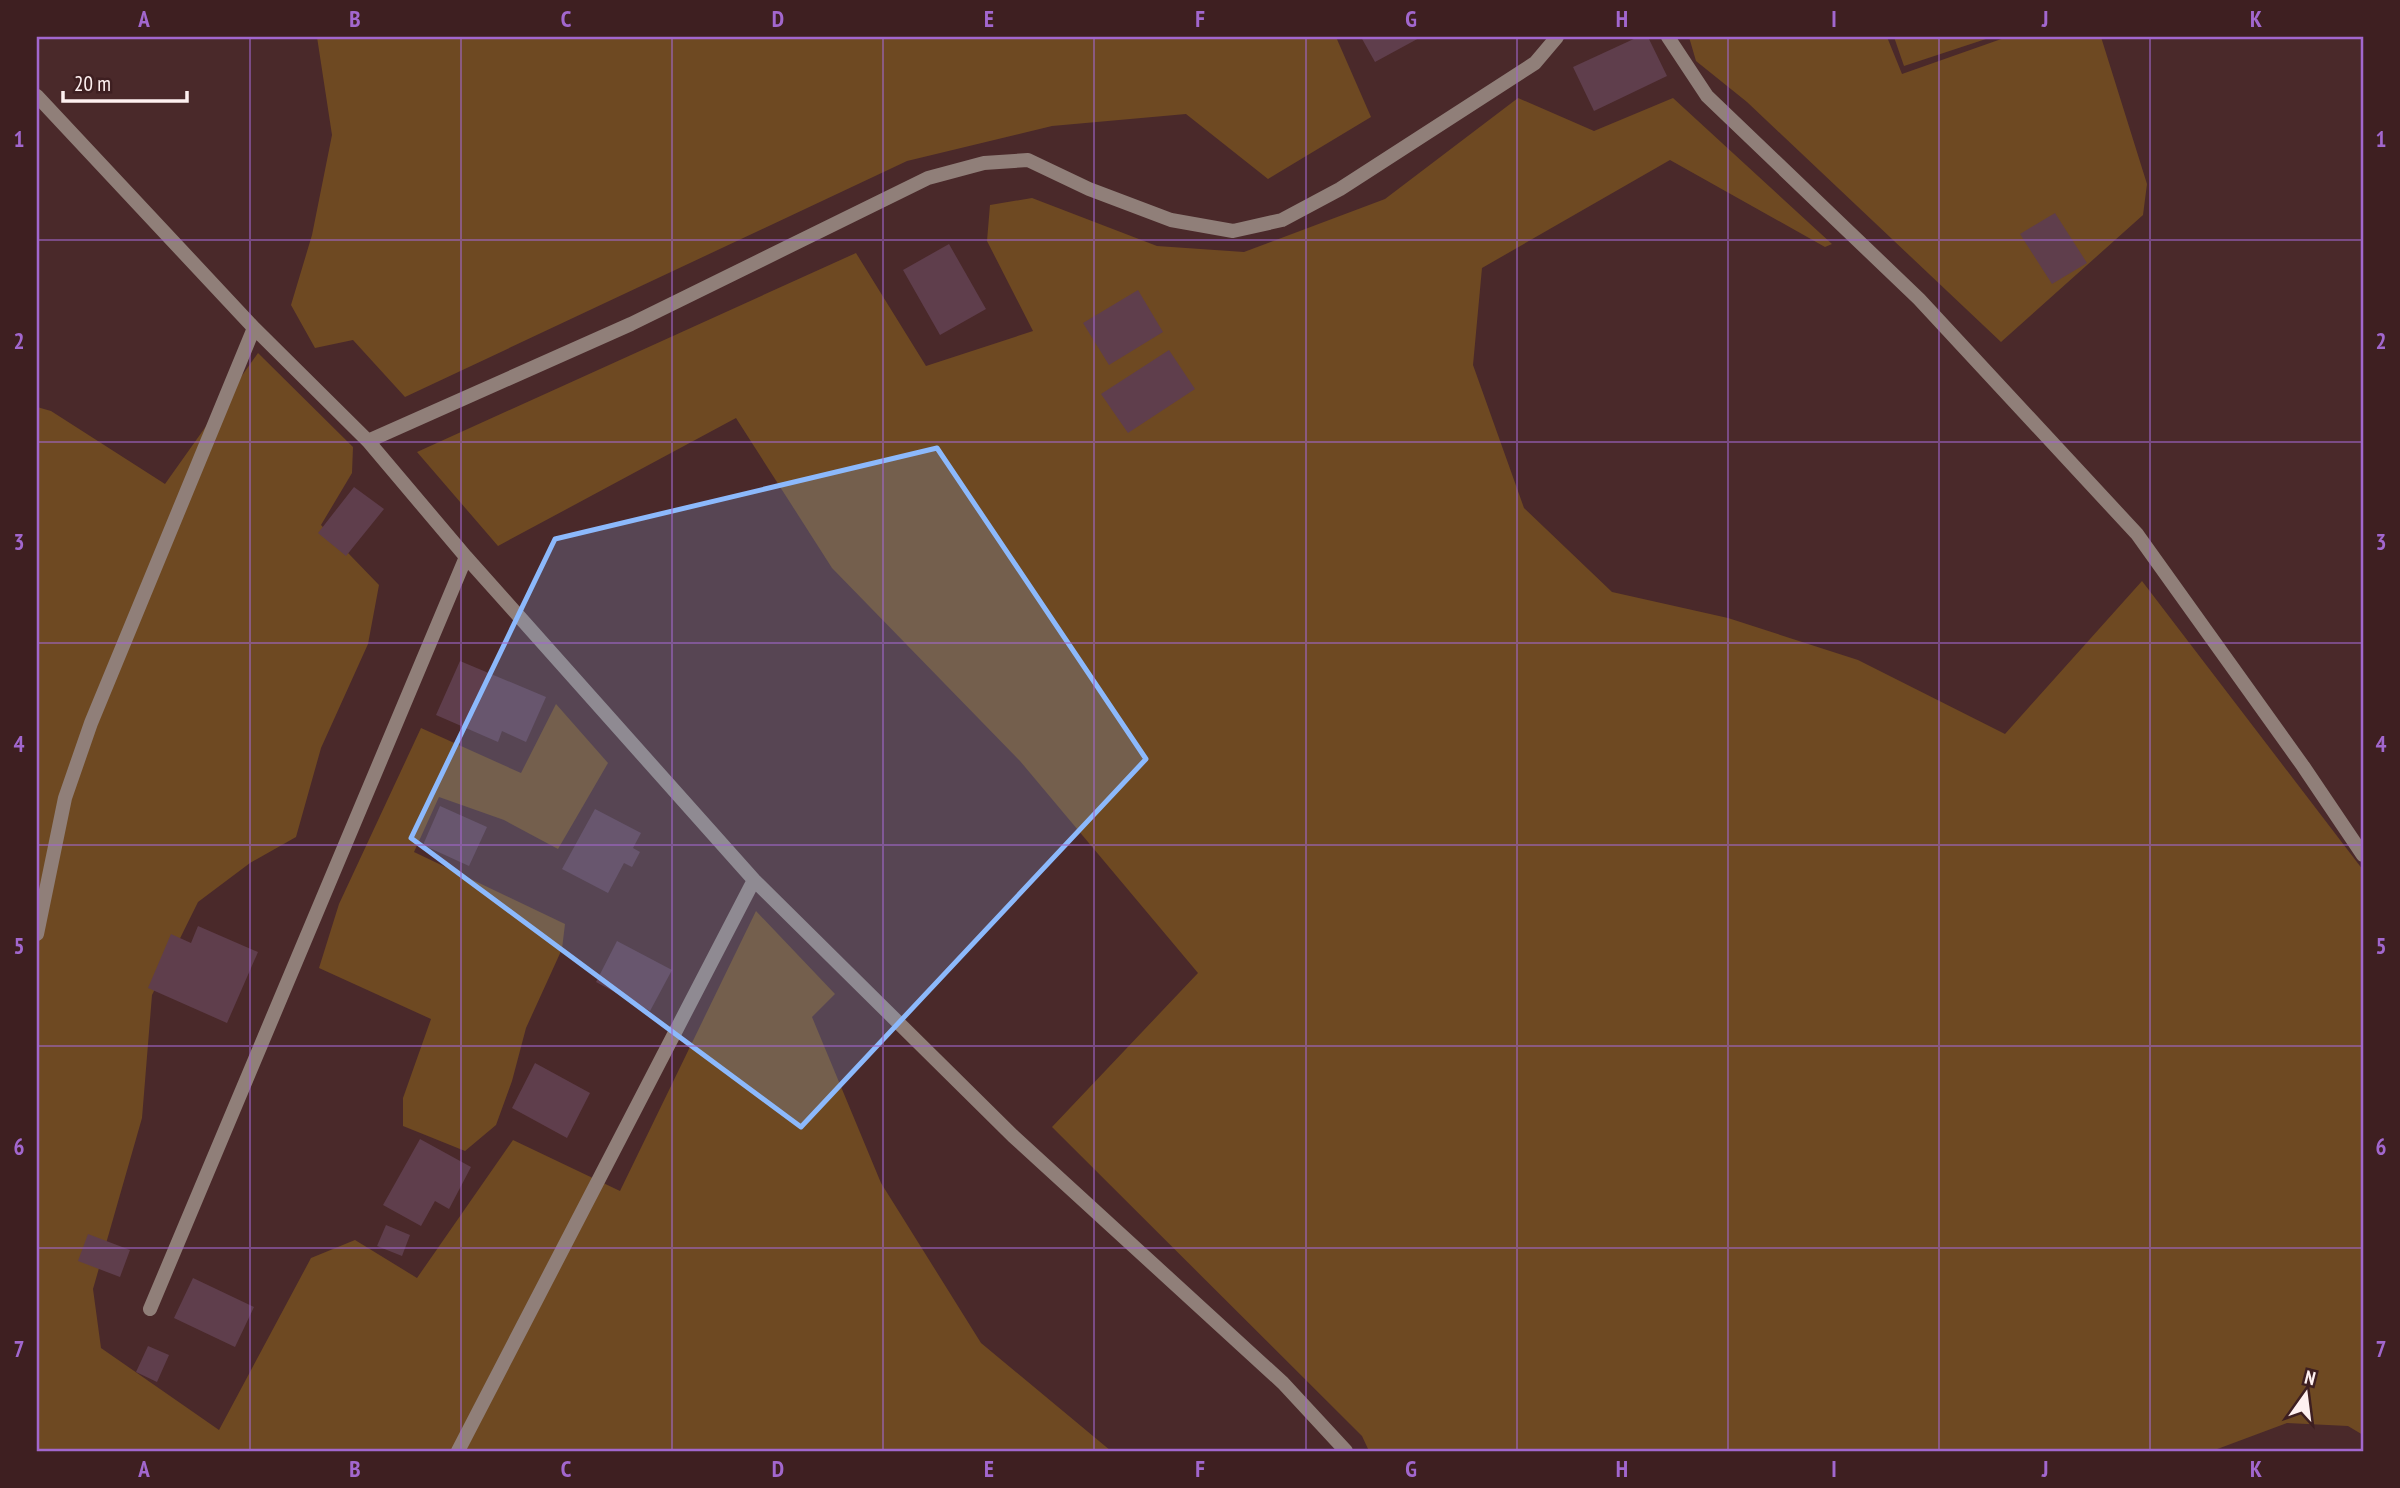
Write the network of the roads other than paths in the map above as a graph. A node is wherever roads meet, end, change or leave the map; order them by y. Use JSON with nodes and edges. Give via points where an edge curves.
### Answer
{"nodes":[{"id":1,"x":1557,"y":37,"type":"edge"},
{"id":2,"x":1668,"y":37,"type":"edge"},
{"id":3,"x":37,"y":96,"type":"edge"},
{"id":4,"x":254,"y":328,"type":"junction"},
{"id":5,"x":368,"y":441,"type":"junction"},
{"id":6,"x":466,"y":557,"type":"junction"},
{"id":7,"x":2363,"y":855,"type":"edge"},
{"id":8,"x":754,"y":880,"type":"junction"},
{"id":9,"x":37,"y":934,"type":"edge"},
{"id":10,"x":150,"y":1309,"type":"dead end"},
{"id":11,"x":458,"y":1451,"type":"edge"},
{"id":12,"x":1346,"y":1451,"type":"edge"}],
"edges":[{"from":1,"to":5,"type":"street","via":[[1535,63],[1340,189],[1282,220],[1233,231],[1171,220],[1028,160],[984,163],[928,178],[631,324]]},
{"from":2,"to":7,"type":"street","via":[[1707,96],[1919,299],[2137,534]]},
{"from":3,"to":4,"type":"street"},
{"from":4,"to":5,"type":"street"},
{"from":4,"to":9,"type":"street","via":[[91,723],[65,798]]},
{"from":5,"to":6,"type":"street"},
{"from":6,"to":8,"type":"street"},
{"from":6,"to":10,"type":"street"},
{"from":8,"to":11,"type":"street"},
{"from":8,"to":12,"type":"street","via":[[1013,1136],[1283,1383]]}]}
